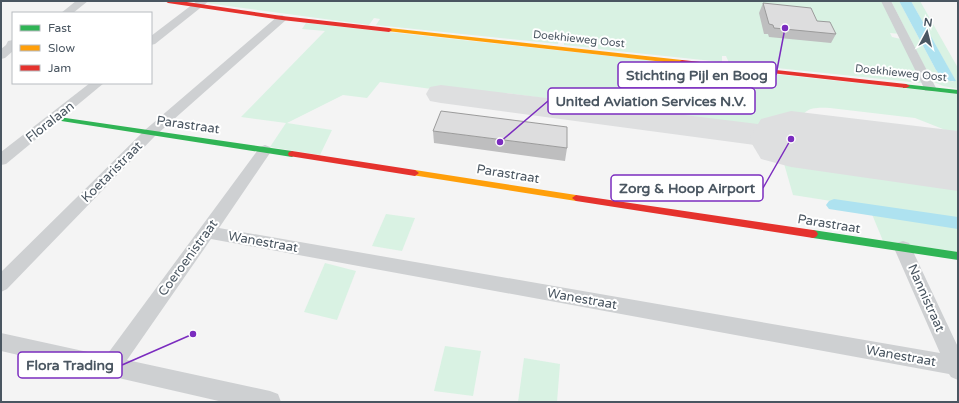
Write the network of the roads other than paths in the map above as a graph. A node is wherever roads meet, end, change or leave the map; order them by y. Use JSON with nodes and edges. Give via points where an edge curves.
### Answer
{"nodes":[{"id":1,"x":83,"y":1,"type":"edge"},
{"id":2,"x":168,"y":1,"type":"edge"},
{"id":3,"x":886,"y":1,"type":"edge"},
{"id":4,"x":201,"y":3,"type":"edge"},
{"id":5,"x":67,"y":12,"type":"edge"},
{"id":6,"x":282,"y":18,"type":"junction"},
{"id":7,"x":152,"y":41,"type":"edge"},
{"id":8,"x":9,"y":42,"type":"edge"},
{"id":9,"x":1,"y":55,"type":"edge"},
{"id":10,"x":97,"y":84,"type":"edge"},
{"id":11,"x":930,"y":88,"type":"junction"},
{"id":12,"x":958,"y":92,"type":"edge"},
{"id":13,"x":55,"y":118,"type":"junction"},
{"id":14,"x":150,"y":133,"type":"junction"},
{"id":15,"x":265,"y":150,"type":"junction"},
{"id":16,"x":1,"y":160,"type":"edge"},
{"id":17,"x":206,"y":232,"type":"junction"},
{"id":18,"x":903,"y":248,"type":"junction"},
{"id":19,"x":958,"y":256,"type":"edge"},
{"id":20,"x":1,"y":284,"type":"edge"},
{"id":21,"x":1,"y":342,"type":"edge"},
{"id":22,"x":110,"y":367,"type":"junction"},
{"id":23,"x":957,"y":367,"type":"edge"},
{"id":24,"x":270,"y":402,"type":"edge"}],
"edges":[{"from":1,"to":5,"type":"street"},
{"from":2,"to":4,"type":"street","name":"Doekhieweg Oost"},
{"from":3,"to":11,"type":"street"},
{"from":4,"to":6,"type":"street","name":"Doekhieweg Oost"},
{"from":4,"to":7,"type":"street"},
{"from":6,"to":11,"type":"street","name":"Doekhieweg Oost"},
{"from":6,"to":14,"type":"street","name":"Koetaristraat"},
{"from":8,"to":9,"type":"street","via":[[8,50]]},
{"from":10,"to":13,"type":"street","name":"Floralaan"},
{"from":11,"to":12,"type":"street","name":"Doekhieweg Oost"},
{"from":13,"to":14,"type":"street","name":"Parastraat"},
{"from":13,"to":16,"type":"street","name":"Floralaan"},
{"from":14,"to":15,"type":"street","name":"Parastraat"},
{"from":14,"to":20,"type":"street","name":"Koetaristraat"},
{"from":15,"to":17,"type":"street","name":"Coeroenistraat"},
{"from":15,"to":18,"type":"street","name":"Parastraat"},
{"from":17,"to":22,"type":"street","name":"Coeroenistraat"},
{"from":17,"to":23,"type":"street","name":"Wanestraat"},
{"from":18,"to":19,"type":"street","name":"Parastraat"},
{"from":18,"to":23,"type":"street","name":"Nannistraat"},
{"from":21,"to":22,"type":"street"},
{"from":22,"to":24,"type":"street"}]}
